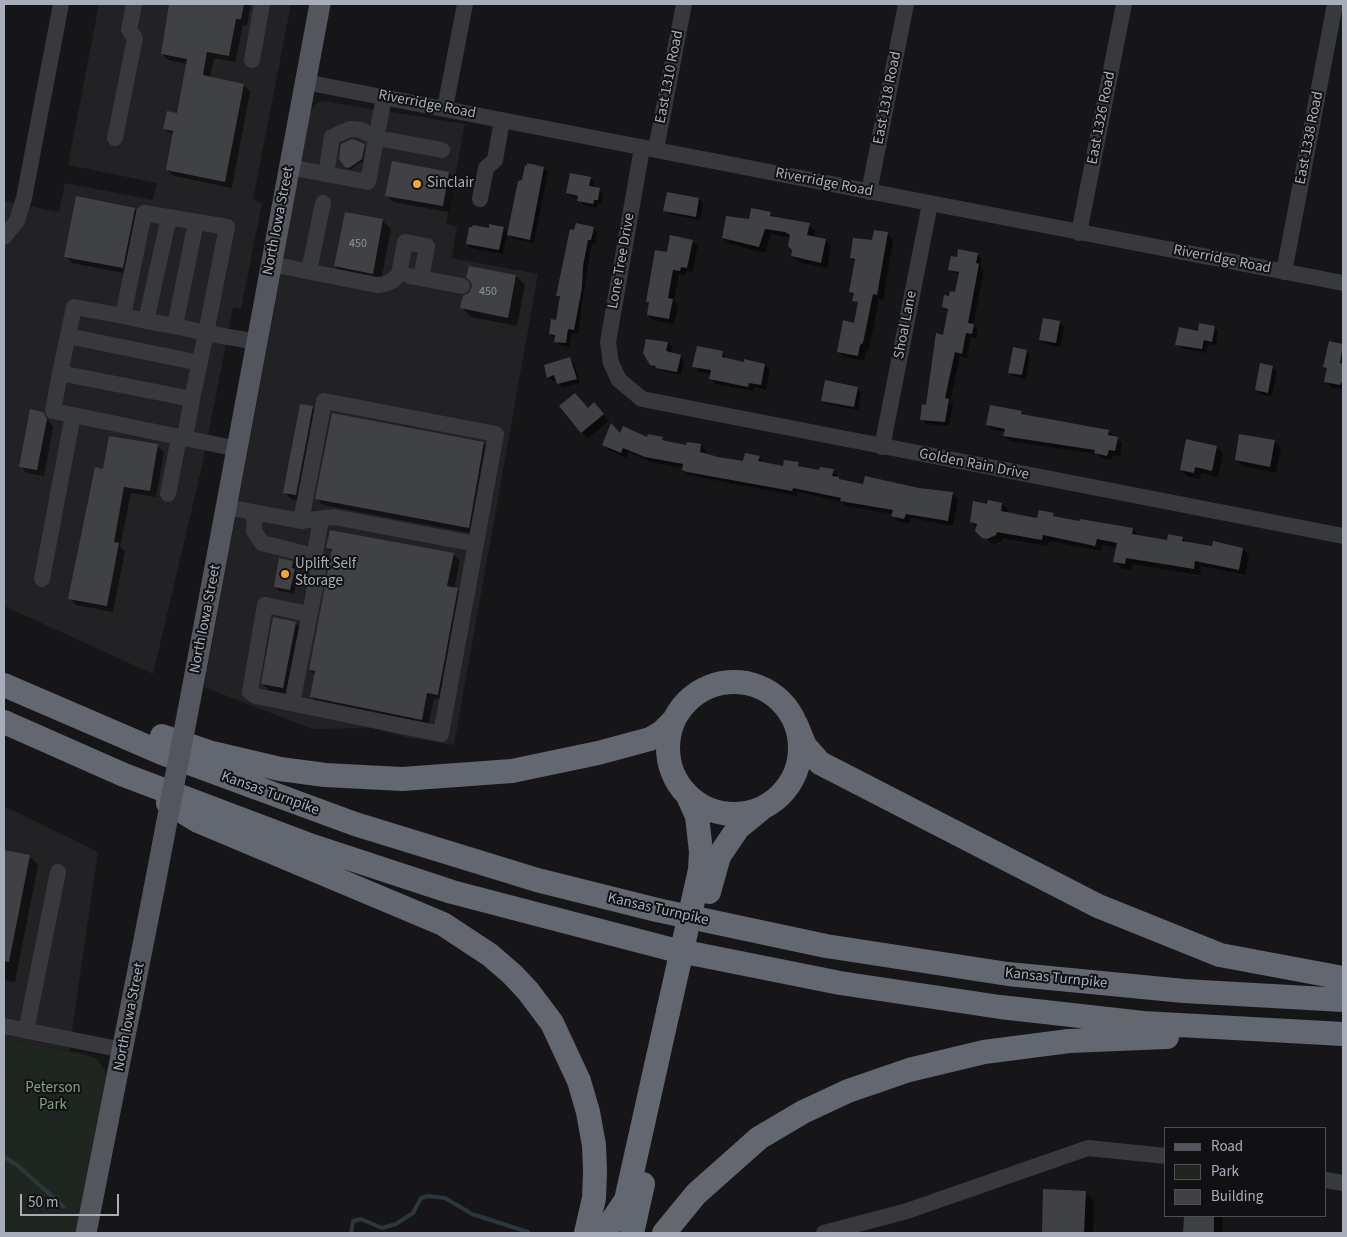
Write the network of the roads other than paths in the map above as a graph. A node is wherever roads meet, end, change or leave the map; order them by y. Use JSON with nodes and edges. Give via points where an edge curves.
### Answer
{"nodes":[{"id":1,"x":61,"y":4,"type":"edge"},
{"id":2,"x":134,"y":4,"type":"edge"},
{"id":3,"x":262,"y":4,"type":"edge"},
{"id":4,"x":320,"y":4,"type":"edge"},
{"id":5,"x":465,"y":4,"type":"edge"},
{"id":6,"x":684,"y":4,"type":"edge"},
{"id":7,"x":906,"y":4,"type":"edge"},
{"id":8,"x":1124,"y":4,"type":"edge"},
{"id":9,"x":1335,"y":4,"type":"edge"},
{"id":10,"x":252,"y":60,"type":"dead end"},
{"id":11,"x":305,"y":82,"type":"junction"},
{"id":12,"x":384,"y":97,"type":"junction"},
{"id":13,"x":445,"y":108,"type":"junction"},
{"id":14,"x":502,"y":120,"type":"junction"},
{"id":15,"x":115,"y":138,"type":"dead end"},
{"id":16,"x":376,"y":138,"type":"junction"},
{"id":17,"x":649,"y":148,"type":"junction"},
{"id":18,"x":442,"y":150,"type":"dead end"},
{"id":19,"x":289,"y":167,"type":"junction"},
{"id":20,"x":326,"y":174,"type":"junction"},
{"id":21,"x":869,"y":192,"type":"junction"},
{"id":22,"x":480,"y":199,"type":"dead end"},
{"id":23,"x":323,"y":203,"type":"dead end"},
{"id":24,"x":930,"y":204,"type":"junction"},
{"id":25,"x":169,"y":217,"type":"junction"},
{"id":26,"x":196,"y":222,"type":"junction"},
{"id":27,"x":1079,"y":233,"type":"junction"},
{"id":28,"x":4,"y":237,"type":"edge"},
{"id":29,"x":271,"y":264,"type":"junction"},
{"id":30,"x":309,"y":271,"type":"junction"},
{"id":31,"x":1284,"y":272,"type":"junction"},
{"id":32,"x":398,"y":274,"type":"junction"},
{"id":33,"x":421,"y":278,"type":"junction"},
{"id":34,"x":1343,"y":283,"type":"edge"},
{"id":35,"x":462,"y":286,"type":"dead end"},
{"id":36,"x":123,"y":316,"type":"junction"},
{"id":37,"x":146,"y":321,"type":"junction"},
{"id":38,"x":175,"y":326,"type":"junction"},
{"id":39,"x":206,"y":332,"type":"junction"},
{"id":40,"x":68,"y":336,"type":"junction"},
{"id":41,"x":257,"y":342,"type":"junction"},
{"id":42,"x":200,"y":363,"type":"junction"},
{"id":43,"x":60,"y":373,"type":"junction"},
{"id":44,"x":616,"y":374,"type":"joint"},
{"id":45,"x":192,"y":399,"type":"junction"},
{"id":46,"x":73,"y":415,"type":"junction"},
{"id":47,"x":182,"y":438,"type":"junction"},
{"id":48,"x":882,"y":447,"type":"junction"},
{"id":49,"x":238,"y":448,"type":"junction"},
{"id":50,"x":168,"y":494,"type":"dead end"},
{"id":51,"x":227,"y":507,"type":"junction"},
{"id":52,"x":256,"y":513,"type":"junction"},
{"id":53,"x":321,"y":519,"type":"junction"},
{"id":54,"x":300,"y":521,"type":"junction"},
{"id":55,"x":1343,"y":536,"type":"edge"},
{"id":56,"x":476,"y":544,"type":"junction"},
{"id":57,"x":314,"y":556,"type":"junction"},
{"id":58,"x":42,"y":579,"type":"dead end"},
{"id":59,"x":309,"y":614,"type":"junction"},
{"id":60,"x":9,"y":687,"type":"edge"},
{"id":61,"x":292,"y":703,"type":"junction"},
{"id":62,"x":674,"y":720,"type":"junction"},
{"id":63,"x":4,"y":722,"type":"edge"},
{"id":64,"x":796,"y":724,"type":"junction"},
{"id":65,"x":124,"y":775,"type":"junction"},
{"id":66,"x":688,"y":796,"type":"junction"},
{"id":67,"x":766,"y":806,"type":"junction"},
{"id":68,"x":710,"y":854,"type":"junction"},
{"id":69,"x":58,"y":872,"type":"dead end"},
{"id":70,"x":1343,"y":978,"type":"edge"},
{"id":71,"x":1343,"y":1000,"type":"edge"},
{"id":72,"x":675,"y":1014,"type":"junction"},
{"id":73,"x":4,"y":1026,"type":"edge"},
{"id":74,"x":26,"y":1031,"type":"junction"},
{"id":75,"x":1283,"y":1031,"type":"junction"},
{"id":76,"x":1343,"y":1034,"type":"edge"},
{"id":77,"x":123,"y":1050,"type":"junction"},
{"id":78,"x":1164,"y":1156,"type":"edge"},
{"id":79,"x":1327,"y":1180,"type":"edge"},
{"id":80,"x":1343,"y":1183,"type":"edge"},
{"id":81,"x":671,"y":1232,"type":"edge"},
{"id":82,"x":86,"y":1233,"type":"edge"},
{"id":83,"x":586,"y":1233,"type":"edge"},
{"id":84,"x":604,"y":1233,"type":"edge"},
{"id":85,"x":632,"y":1233,"type":"edge"},
{"id":86,"x":824,"y":1233,"type":"edge"}],
"edges":[{"from":1,"to":28,"type":"street","via":[[24,198],[17,221]]},
{"from":2,"to":15,"type":"street","via":[[129,30],[135,38]]},
{"from":3,"to":10,"type":"street"},
{"from":4,"to":11,"type":"main road","name":"North Iowa Street"},
{"from":5,"to":13,"type":"street"},
{"from":6,"to":17,"type":"street","name":"East 1310 Road"},
{"from":7,"to":21,"type":"street","name":"East 1318 Road"},
{"from":8,"to":27,"type":"street","name":"East 1326 Road"},
{"from":9,"to":31,"type":"street","name":"East 1338 Road"},
{"from":11,"to":12,"type":"street","name":"Riverridge Road"},
{"from":11,"to":19,"type":"main road","name":"North Iowa Street"},
{"from":12,"to":13,"type":"street","name":"Riverridge Road"},
{"from":12,"to":16,"type":"street"},
{"from":13,"to":14,"type":"street","name":"Riverridge Road"},
{"from":14,"to":17,"type":"street","name":"Riverridge Road"},
{"from":14,"to":22,"type":"street","via":[[495,160],[486,168]]},
{"from":16,"to":18,"type":"street"},
{"from":16,"to":20,"type":"street","via":[[361,130],[350,129],[332,137]]},
{"from":16,"to":20,"type":"street","via":[[368,182]]},
{"from":17,"to":21,"type":"street","name":"Riverridge Road"},
{"from":17,"to":44,"type":"street","name":"Lone Tree Drive","via":[[608,336],[609,356]]},
{"from":19,"to":20,"type":"street"},
{"from":19,"to":29,"type":"main road","name":"North Iowa Street"},
{"from":21,"to":24,"type":"street","name":"Riverridge Road"},
{"from":23,"to":30,"type":"street"},
{"from":24,"to":27,"type":"street","name":"Riverridge Road"},
{"from":24,"to":48,"type":"street","name":"Shoal Lane"},
{"from":25,"to":26,"type":"street"},
{"from":25,"to":36,"type":"street","via":[[144,213]]},
{"from":25,"to":37,"type":"street"},
{"from":26,"to":38,"type":"street"},
{"from":26,"to":39,"type":"street","via":[[227,227]]},
{"from":27,"to":31,"type":"street","name":"Riverridge Road"},
{"from":29,"to":30,"type":"street"},
{"from":29,"to":41,"type":"main road","name":"North Iowa Street"},
{"from":30,"to":32,"type":"street","via":[[377,285],[392,281]]},
{"from":31,"to":34,"type":"street","name":"Riverridge Road"},
{"from":32,"to":33,"type":"street"},
{"from":32,"to":33,"type":"street","via":[[405,242],[427,246]]},
{"from":33,"to":35,"type":"street"},
{"from":36,"to":37,"type":"street"},
{"from":36,"to":40,"type":"street","via":[[74,307]]},
{"from":37,"to":38,"type":"street"},
{"from":38,"to":39,"type":"street"},
{"from":39,"to":41,"type":"street"},
{"from":39,"to":42,"type":"street"},
{"from":40,"to":42,"type":"street"},
{"from":40,"to":43,"type":"street"},
{"from":41,"to":49,"type":"main road","name":"North Iowa Street"},
{"from":42,"to":45,"type":"street"},
{"from":43,"to":45,"type":"street"},
{"from":43,"to":46,"type":"street","via":[[53,411]]},
{"from":44,"to":48,"type":"street","name":"Golden Rain Drive","via":[[625,387],[649,402]]},
{"from":45,"to":47,"type":"street"},
{"from":46,"to":47,"type":"street"},
{"from":46,"to":58,"type":"street"},
{"from":47,"to":49,"type":"street"},
{"from":47,"to":50,"type":"street"},
{"from":48,"to":55,"type":"street","name":"Golden Rain Drive"},
{"from":49,"to":51,"type":"main road","name":"North Iowa Street"},
{"from":51,"to":52,"type":"street"},
{"from":51,"to":77,"type":"main road","name":"North Iowa Street","bridge":true},
{"from":52,"to":54,"type":"street"},
{"from":52,"to":57,"type":"street","via":[[254,531],[262,543]]},
{"from":53,"to":54,"type":"street"},
{"from":53,"to":56,"type":"street","via":[[334,517]]},
{"from":53,"to":57,"type":"street"},
{"from":54,"to":56,"type":"street","via":[[324,401],[496,434]]},
{"from":56,"to":61,"type":"street","via":[[441,734]]},
{"from":57,"to":59,"type":"street","via":[[318,573]]},
{"from":59,"to":61,"type":"street"},
{"from":59,"to":61,"type":"street","via":[[265,605],[250,692]]},
{"from":60,"to":62,"type":"highway","via":[[246,762],[325,775],[369,778],[442,777],[512,770],[632,745],[662,732]]},
{"from":60,"to":71,"type":"highway","name":"Kansas Turnpike","via":[[162,753],[354,824],[537,880],[657,910],[826,946],[1008,974],[1184,991]]},
{"from":62,"to":64,"type":"highway","via":[[700,691],[718,684],[737,682],[756,685],[773,694],[787,708]]},
{"from":62,"to":66,"type":"highway","via":[[668,739],[669,760],[676,780]]},
{"from":63,"to":65,"type":"highway"},
{"from":64,"to":67,"type":"highway","via":[[801,748],[797,771],[784,792]]},
{"from":64,"to":70,"type":"highway","via":[[805,746],[820,763],[1098,906],[1220,955]]},
{"from":65,"to":75,"type":"highway","via":[[382,870],[670,949],[840,983],[1000,1007],[1143,1023]]},
{"from":65,"to":83,"type":"highway","via":[[198,821],[443,924],[490,954],[512,974],[552,1023],[571,1061],[586,1104],[595,1171],[594,1198]]},
{"from":66,"to":67,"type":"highway","via":[[705,808],[725,814],[746,813]]},
{"from":66,"to":68,"type":"highway"},
{"from":67,"to":68,"type":"highway"},
{"from":68,"to":72,"type":"highway","bridge":true,"via":[[700,870]]},
{"from":69,"to":74,"type":"street"},
{"from":72,"to":84,"type":"highway","via":[[626,1200]]},
{"from":72,"to":85,"type":"highway"},
{"from":73,"to":74,"type":"street"},
{"from":74,"to":77,"type":"street"},
{"from":75,"to":76,"type":"highway"},
{"from":75,"to":81,"type":"highway","via":[[1030,1045],[952,1059],[873,1081],[824,1100],[759,1138],[696,1194]]},
{"from":77,"to":82,"type":"main road","name":"North Iowa Street"},
{"from":78,"to":86,"type":"street","via":[[1088,1148],[907,1211]]},
{"from":79,"to":80,"type":"street"}]}
